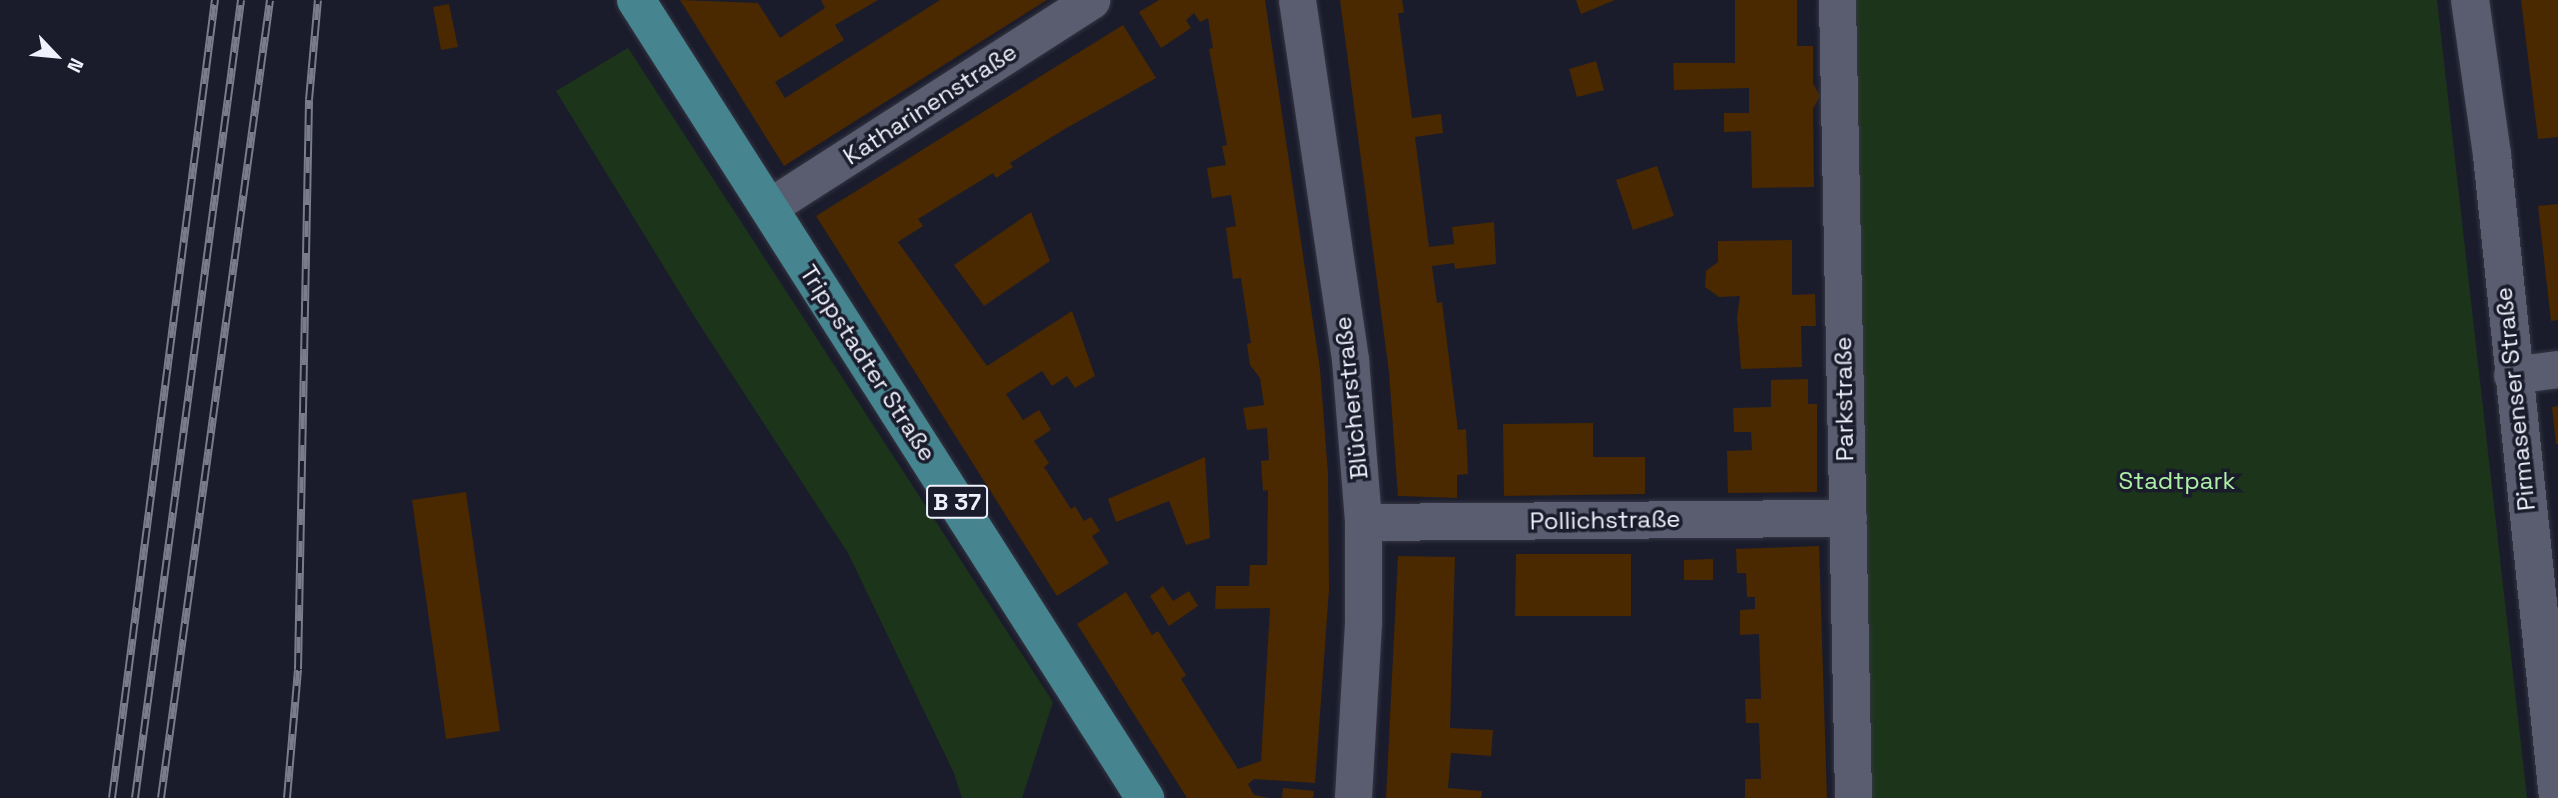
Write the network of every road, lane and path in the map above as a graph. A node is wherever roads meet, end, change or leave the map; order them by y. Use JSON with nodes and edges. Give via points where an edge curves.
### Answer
{"nodes":[{"id":1,"x":636,"y":0,"type":"edge"},
{"id":2,"x":1091,"y":0,"type":"edge"},
{"id":3,"x":1297,"y":0,"type":"edge"},
{"id":4,"x":1837,"y":0,"type":"edge"},
{"id":5,"x":2470,"y":0,"type":"edge"},
{"id":6,"x":769,"y":207,"type":"junction"},
{"id":7,"x":2558,"y":369,"type":"edge"},
{"id":8,"x":2512,"y":375,"type":"junction"},
{"id":9,"x":1848,"y":518,"type":"junction"},
{"id":10,"x":1363,"y":522,"type":"junction"},
{"id":11,"x":2549,"y":632,"type":"edge"},
{"id":12,"x":1145,"y":798,"type":"edge"},
{"id":13,"x":1353,"y":798,"type":"edge"},
{"id":14,"x":1853,"y":798,"type":"edge"},
{"id":15,"x":2558,"y":798,"type":"edge"}],
"edges":[{"from":1,"to":6,"type":"main road","name":"Trippstadter Straße","number":"B 37"},
{"from":2,"to":6,"type":"street","name":"Katharinenstraße"},
{"from":3,"to":10,"type":"street","name":"Blücherstraße","via":[[1349,359]]},
{"from":4,"to":9,"type":"street","name":"Parkstraße"},
{"from":5,"to":8,"type":"street","name":"Pirmasenser Straße","via":[[2492,155]]},
{"from":6,"to":12,"type":"main road","name":"Trippstadter Straße","number":"B 37"},
{"from":7,"to":8,"type":"street"},
{"from":8,"to":11,"type":"street","name":"Pirmasenser Straße"},
{"from":9,"to":10,"type":"street","name":"Pollichstraße"},
{"from":9,"to":14,"type":"street","name":"Parkstraße"},
{"from":10,"to":13,"type":"street","name":"Blücherstraße","via":[[1363,623]]},
{"from":11,"to":15,"type":"street","name":"Pirmasenser Straße"}]}
